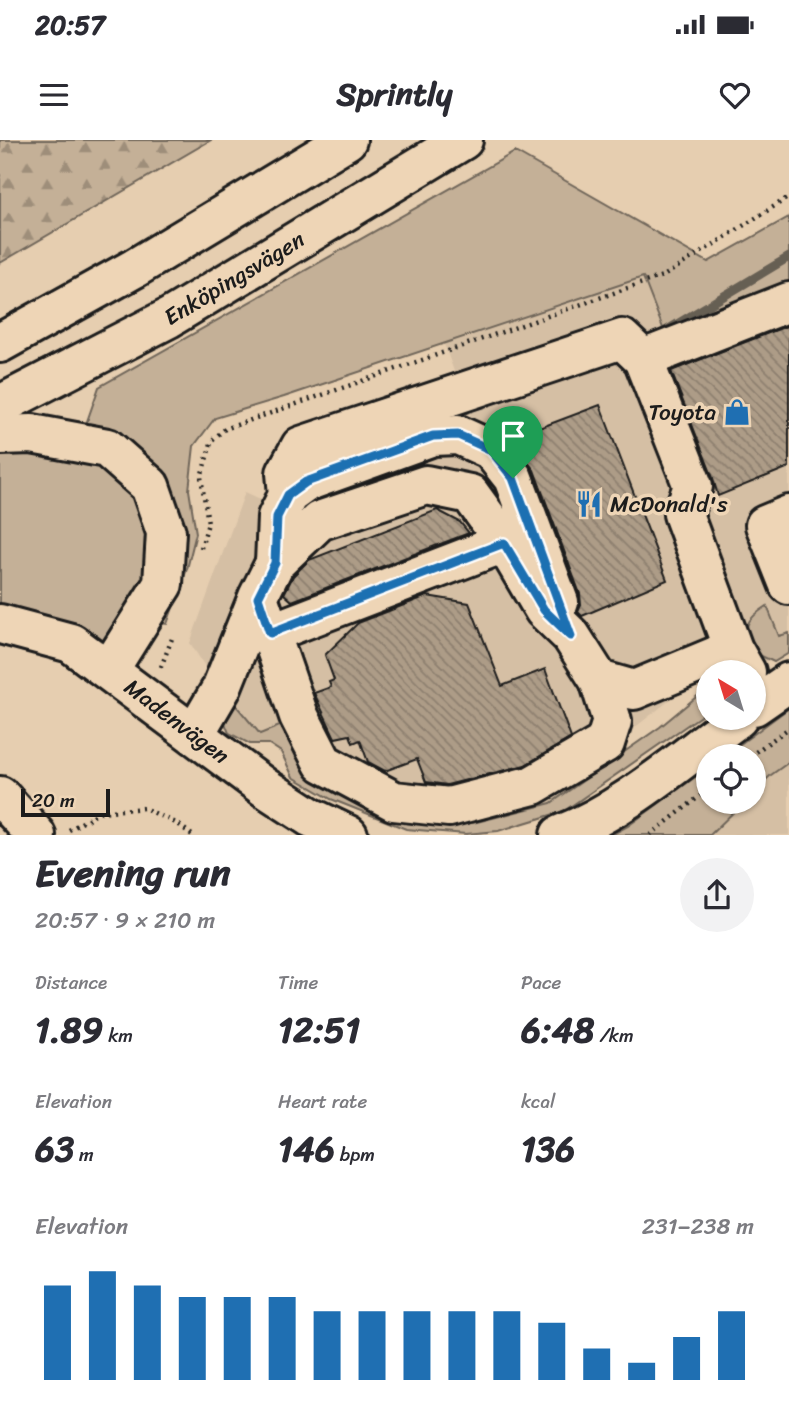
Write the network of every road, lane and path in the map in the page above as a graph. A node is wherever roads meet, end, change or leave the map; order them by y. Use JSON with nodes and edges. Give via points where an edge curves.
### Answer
{"nodes":[{"id":1,"x":347,"y":140,"type":"edge"},
{"id":2,"x":463,"y":140,"type":"edge"},
{"id":3,"x":789,"y":302,"type":"edge"},
{"id":4,"x":0,"y":343,"type":"edge"},
{"id":5,"x":643,"y":359,"type":"junction"},
{"id":6,"x":0,"y":405,"type":"edge"},
{"id":7,"x":0,"y":435,"type":"edge"},
{"id":8,"x":288,"y":495,"type":"junction"},
{"id":9,"x":789,"y":515,"type":"edge"},
{"id":10,"x":504,"y":543,"type":"junction"},
{"id":11,"x":275,"y":563,"type":"junction"},
{"id":12,"x":789,"y":585,"type":"edge"},
{"id":13,"x":258,"y":597,"type":"junction"},
{"id":14,"x":0,"y":624,"type":"edge"},
{"id":15,"x":270,"y":633,"type":"junction"},
{"id":16,"x":571,"y":636,"type":"junction"},
{"id":17,"x":743,"y":660,"type":"edge"},
{"id":18,"x":109,"y":670,"type":"junction"},
{"id":19,"x":599,"y":680,"type":"junction"},
{"id":20,"x":696,"y":688,"type":"edge"},
{"id":21,"x":789,"y":728,"type":"edge"},
{"id":22,"x":707,"y":730,"type":"edge"},
{"id":23,"x":194,"y":735,"type":"junction"},
{"id":24,"x":766,"y":745,"type":"edge"},
{"id":25,"x":0,"y":796,"type":"edge"},
{"id":26,"x":696,"y":799,"type":"edge"},
{"id":27,"x":36,"y":835,"type":"edge"},
{"id":28,"x":65,"y":835,"type":"edge"},
{"id":29,"x":192,"y":835,"type":"edge"},
{"id":30,"x":348,"y":835,"type":"edge"},
{"id":31,"x":560,"y":835,"type":"edge"},
{"id":32,"x":650,"y":835,"type":"edge"}],
"edges":[{"from":1,"to":4,"type":"street"},
{"from":2,"to":6,"type":"street","name":"Enköpingsvägen","via":[[169,318]]},
{"from":3,"to":5,"type":"street"},
{"from":5,"to":8,"type":"street","via":[[622,340],[301,446],[286,473]]},
{"from":5,"to":17,"type":"street","via":[[693,486],[683,514]]},
{"from":7,"to":18,"type":"street","via":[[32,434],[107,447],[150,486],[166,532],[163,584]]},
{"from":8,"to":11,"type":"street","via":[[277,517]]},
{"from":8,"to":16,"type":"street","via":[[306,482],[433,436],[458,435],[491,450],[513,478]]},
{"from":9,"to":12,"type":"street","via":[[765,525]]},
{"from":10,"to":11,"type":"street","via":[[470,494],[426,485],[319,522]]},
{"from":10,"to":15,"type":"street"},
{"from":10,"to":16,"type":"street","via":[[544,610]]},
{"from":11,"to":13,"type":"street"},
{"from":13,"to":15,"type":"street"},
{"from":13,"to":23,"type":"street","via":[[221,689]]},
{"from":14,"to":18,"type":"street","name":"Madenvägen","via":[[71,643]]},
{"from":15,"to":19,"type":"street","via":[[299,716],[323,763],[394,801],[449,807],[533,785],[605,743],[612,721]]},
{"from":16,"to":19,"type":"street"},
{"from":18,"to":23,"type":"street","name":"Madenvägen"},
{"from":19,"to":20,"type":"street","via":[[635,690]]},
{"from":21,"to":24,"type":"path"},
{"from":22,"to":31,"type":"street","via":[[642,789],[588,824]]},
{"from":23,"to":30,"type":"street","name":"Madenvägen","via":[[310,817]]},
{"from":25,"to":27,"type":"street"},
{"from":26,"to":32,"type":"path"},
{"from":28,"to":29,"type":"path","via":[[100,812],[144,808]]}]}
